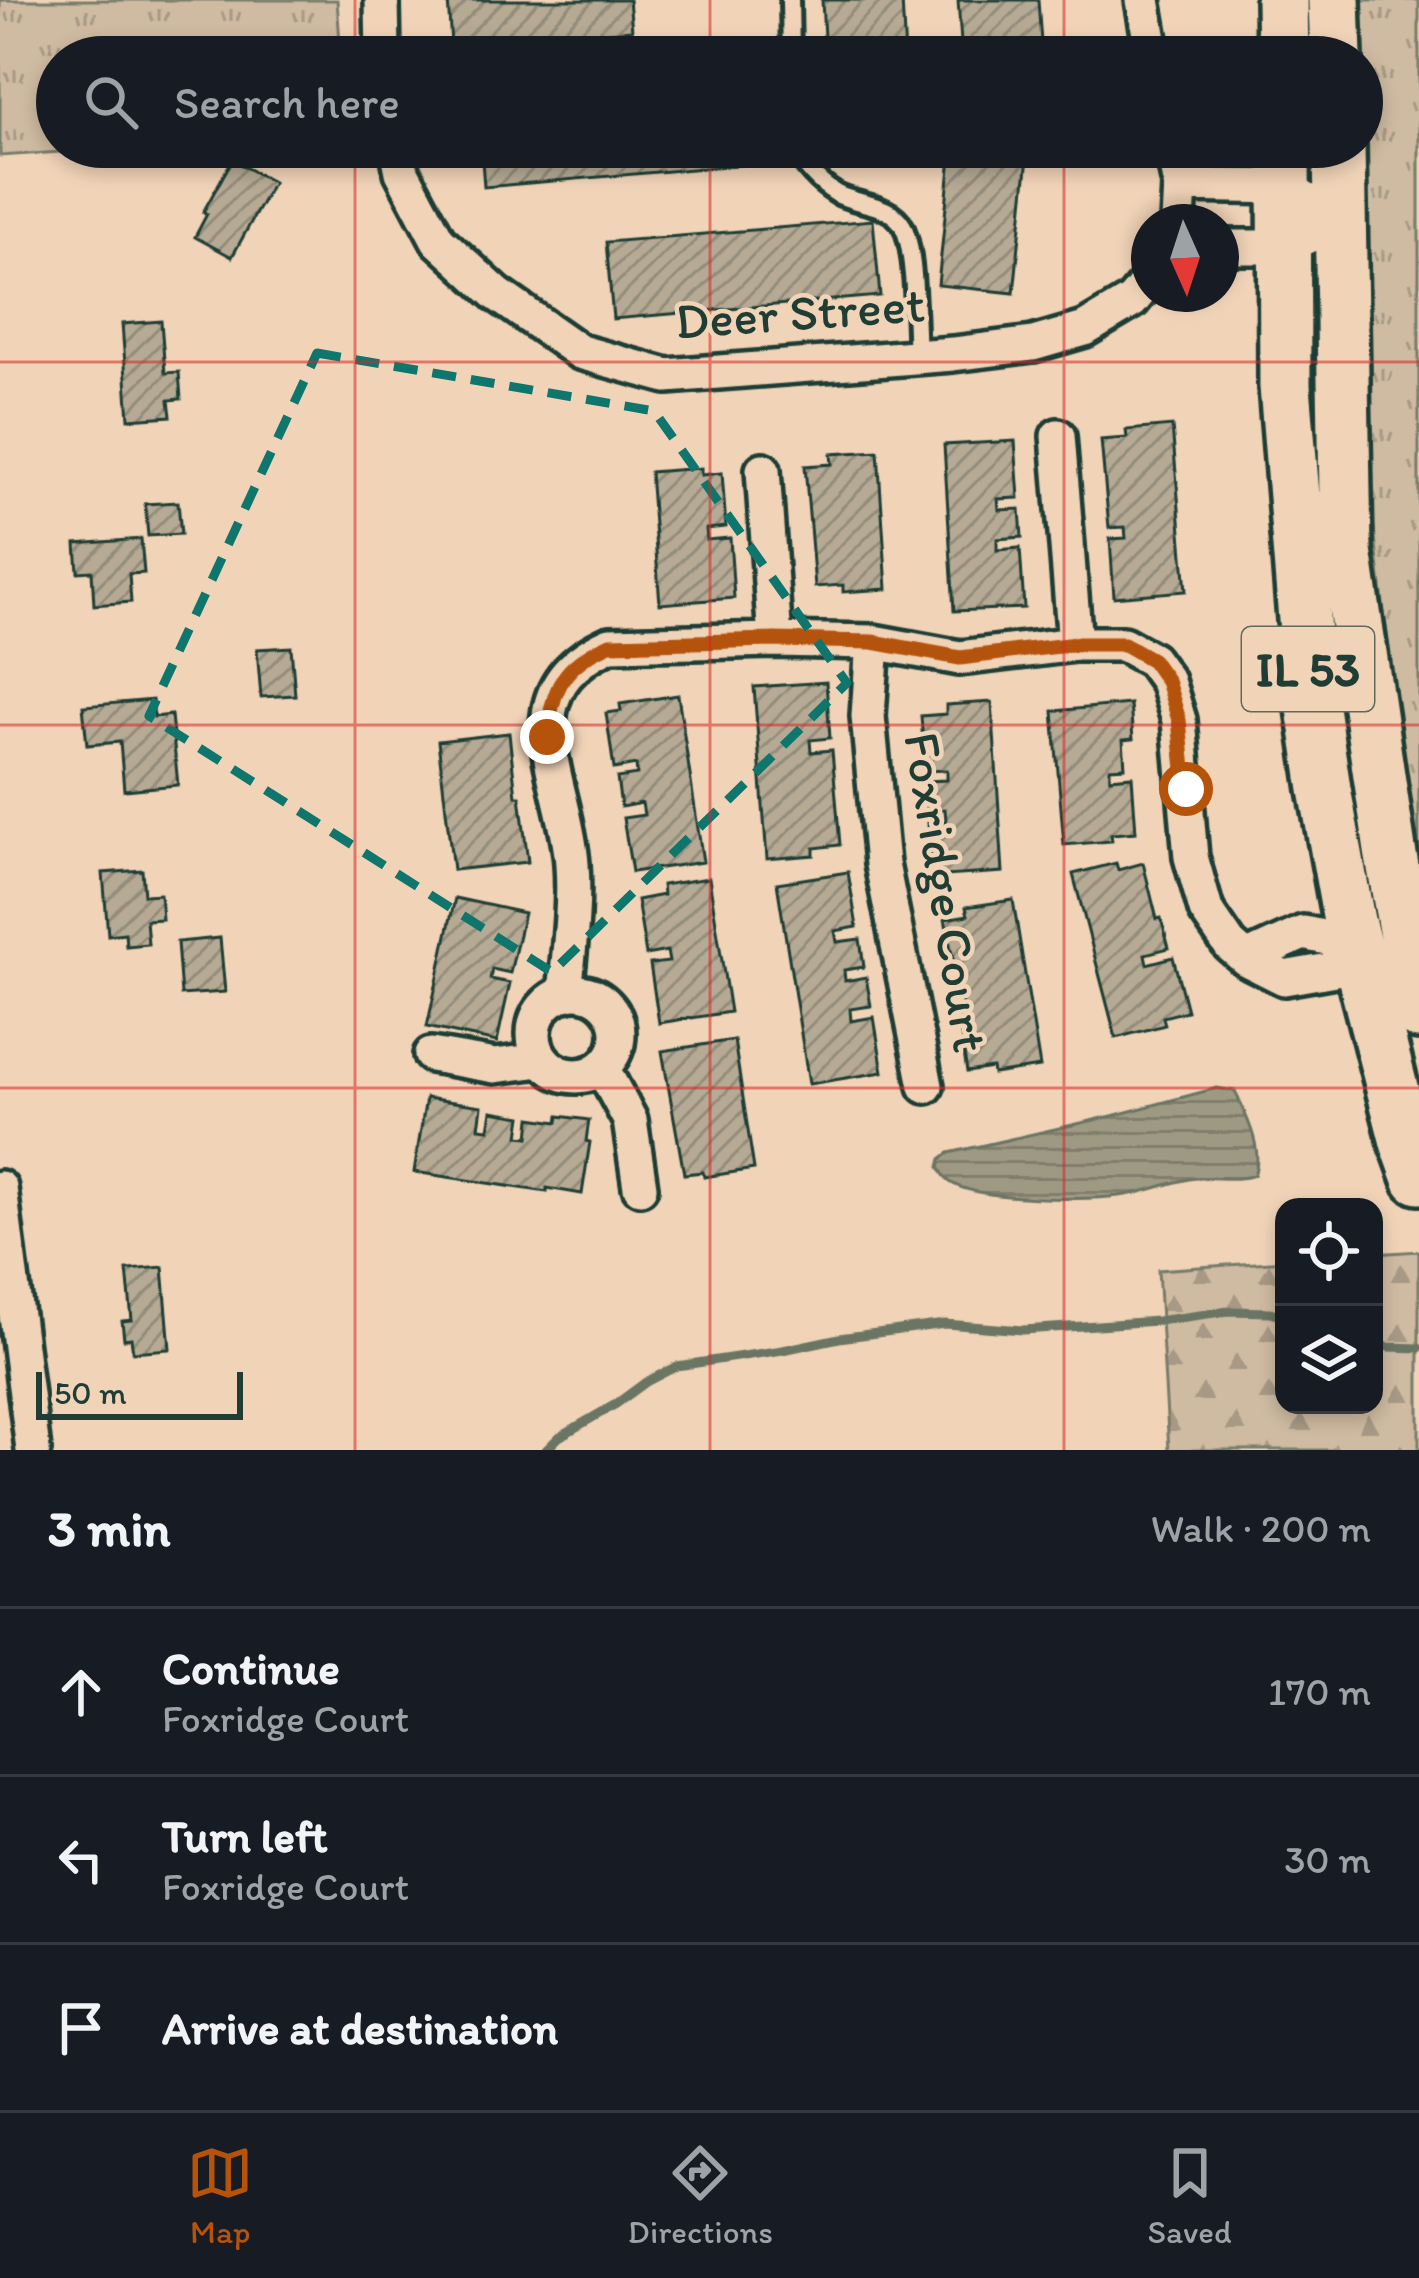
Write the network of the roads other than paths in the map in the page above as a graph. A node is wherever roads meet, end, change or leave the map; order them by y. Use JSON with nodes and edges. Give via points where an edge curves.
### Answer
{"nodes":[{"id":1,"x":382,"y":0,"type":"edge"},
{"id":2,"x":790,"y":0,"type":"edge"},
{"id":3,"x":1143,"y":0,"type":"edge"},
{"id":4,"x":1282,"y":0,"type":"edge"},
{"id":5,"x":1334,"y":0,"type":"edge"},
{"id":6,"x":383,"y":36,"type":"edge"},
{"id":7,"x":791,"y":36,"type":"edge"},
{"id":8,"x":1149,"y":36,"type":"edge"},
{"id":9,"x":1283,"y":36,"type":"edge"},
{"id":10,"x":1335,"y":36,"type":"edge"},
{"id":11,"x":401,"y":168,"type":"edge"},
{"id":12,"x":806,"y":168,"type":"edge"},
{"id":13,"x":1176,"y":168,"type":"edge"},
{"id":14,"x":1279,"y":168,"type":"edge"},
{"id":15,"x":1285,"y":168,"type":"edge"},
{"id":16,"x":1286,"y":168,"type":"edge"},
{"id":17,"x":1340,"y":168,"type":"edge"},
{"id":18,"x":1180,"y":185,"type":"junction"},
{"id":19,"x":1179,"y":204,"type":"edge"},
{"id":20,"x":1341,"y":221,"type":"junction"},
{"id":21,"x":1239,"y":247,"type":"edge"},
{"id":22,"x":1284,"y":247,"type":"junction"},
{"id":23,"x":1131,"y":302,"type":"edge"},
{"id":24,"x":917,"y":357,"type":"junction"},
{"id":25,"x":1058,"y":436,"type":"dead end"},
{"id":26,"x":763,"y":470,"type":"dead end"},
{"id":27,"x":775,"y":640,"type":"junction"},
{"id":28,"x":873,"y":642,"type":"junction"},
{"id":29,"x":1076,"y":644,"type":"junction"},
{"id":30,"x":1380,"y":938,"type":"junction"},
{"id":31,"x":566,"y":994,"type":"junction"},
{"id":32,"x":1419,"y":1013,"type":"edge"},
{"id":33,"x":431,"y":1055,"type":"dead end"},
{"id":34,"x":542,"y":1060,"type":"junction"},
{"id":35,"x":602,"y":1068,"type":"junction"},
{"id":36,"x":926,"y":1086,"type":"dead end"},
{"id":37,"x":1419,"y":1178,"type":"edge"},
{"id":38,"x":640,"y":1187,"type":"dead end"},
{"id":39,"x":0,"y":1188,"type":"edge"},
{"id":40,"x":33,"y":1450,"type":"edge"}],
"edges":[{"from":1,"to":6,"type":"street"},
{"from":2,"to":7,"type":"lane"},
{"from":3,"to":8,"type":"street"},
{"from":4,"to":9,"type":"main road"},
{"from":5,"to":10,"type":"main road"},
{"from":11,"to":24,"type":"street","name":"Deer Street","via":[[438,240],[580,352],[667,376]]},
{"from":12,"to":24,"type":"lane","via":[[839,196],[902,224]]},
{"from":13,"to":18,"type":"street"},
{"from":14,"to":18,"type":"street"},
{"from":15,"to":22,"type":"main road","number":"IL 53"},
{"from":16,"to":20,"type":"street"},
{"from":17,"to":20,"type":"main road","number":"IL 53"},
{"from":18,"to":19,"type":"street"},
{"from":20,"to":22,"type":"street"},
{"from":20,"to":30,"type":"main road","number":"IL 53","via":[[1346,551]]},
{"from":21,"to":22,"type":"street"},
{"from":22,"to":30,"type":"main road","number":"IL 53","via":[[1309,681],[1325,789]]},
{"from":23,"to":24,"type":"street","name":"Deer Street","via":[[1085,329],[1033,344]]},
{"from":25,"to":29,"type":"street"},
{"from":26,"to":27,"type":"street"},
{"from":27,"to":28,"type":"street","name":"Foxridge Court"},
{"from":27,"to":31,"type":"street","name":"Foxridge Court","via":[[610,644],[566,671],[551,701],[547,737],[572,862]]},
{"from":28,"to":29,"type":"street","name":"Foxridge Court","via":[[960,658]]},
{"from":28,"to":36,"type":"street","name":"Foxridge Court","via":[[868,716],[882,864]]},
{"from":29,"to":30,"type":"street","name":"Foxridge Court","via":[[1124,644],[1152,660],[1167,681],[1179,720],[1192,857],[1206,910],[1230,946],[1246,959],[1303,933]]},
{"from":30,"to":32,"type":"main road","number":"IL 53"},
{"from":30,"to":37,"type":"main road","number":"IL 53","via":[[1406,1142]]},
{"from":31,"to":34,"type":"street","name":"Foxridge Court","via":[[536,1021]]},
{"from":31,"to":35,"type":"street","via":[[594,996],[614,1016],[617,1044]]},
{"from":33,"to":34,"type":"street","via":[[495,1066]]},
{"from":34,"to":35,"type":"street","via":[[577,1077]]},
{"from":35,"to":38,"type":"street","via":[[630,1120]]},
{"from":39,"to":40,"type":"street"}]}
